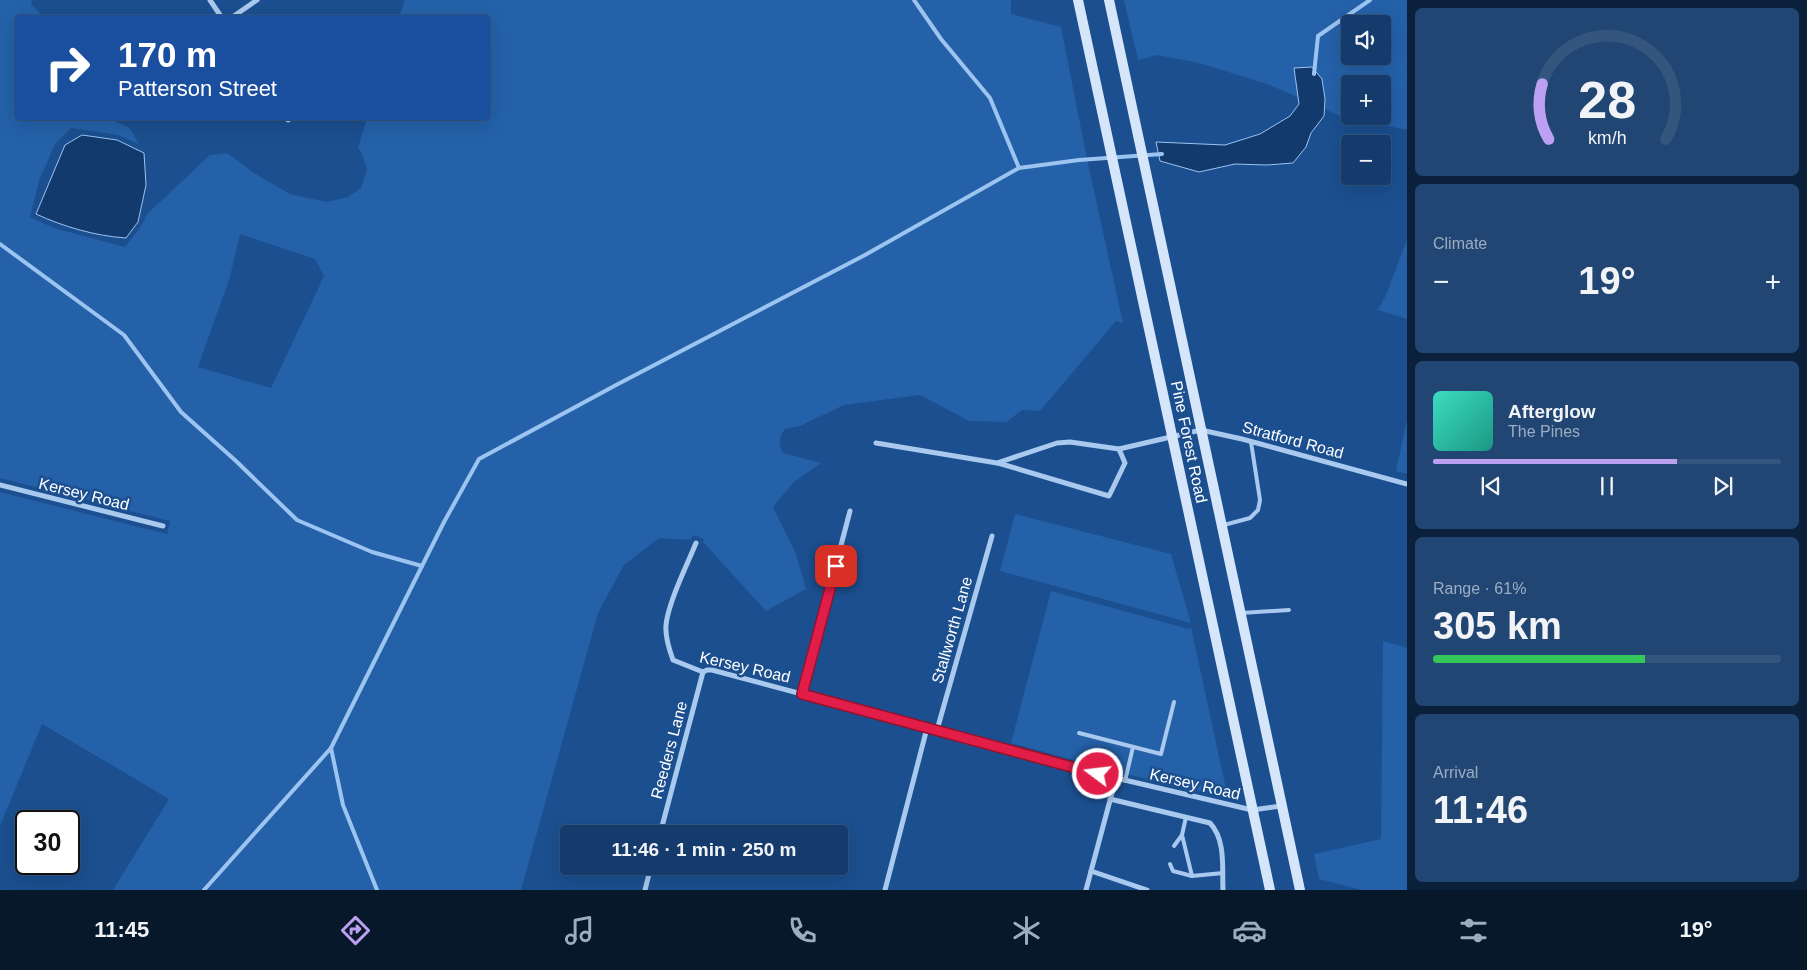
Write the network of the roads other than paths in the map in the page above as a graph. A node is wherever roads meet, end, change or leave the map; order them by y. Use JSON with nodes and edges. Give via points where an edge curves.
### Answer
{"nodes":[{"id":1,"x":210,"y":0,"type":"edge"},
{"id":2,"x":256,"y":0,"type":"edge"},
{"id":3,"x":1078,"y":0,"type":"edge"},
{"id":4,"x":1109,"y":0,"type":"edge"},
{"id":5,"x":220,"y":15,"type":"edge"},
{"id":6,"x":235,"y":15,"type":"edge"},
{"id":7,"x":1201,"y":430,"type":"junction"},
{"id":8,"x":1172,"y":438,"type":"junction"},
{"id":9,"x":876,"y":442,"type":"dead end"},
{"id":10,"x":1252,"y":442,"type":"junction"},
{"id":11,"x":1119,"y":449,"type":"junction"},
{"id":12,"x":997,"y":463,"type":"junction"},
{"id":13,"x":1407,"y":484,"type":"edge"},
{"id":14,"x":0,"y":485,"type":"edge"},
{"id":15,"x":850,"y":511,"type":"dead end"},
{"id":16,"x":163,"y":526,"type":"dead end"},
{"id":17,"x":1222,"y":526,"type":"junction"},
{"id":18,"x":992,"y":536,"type":"dead end"},
{"id":19,"x":696,"y":543,"type":"dead end"},
{"id":20,"x":1289,"y":610,"type":"dead end"},
{"id":21,"x":1240,"y":613,"type":"junction"},
{"id":22,"x":704,"y":672,"type":"junction"},
{"id":23,"x":802,"y":694,"type":"junction"},
{"id":24,"x":1174,"y":702,"type":"dead end"},
{"id":25,"x":927,"y":728,"type":"junction"},
{"id":26,"x":937,"y":730,"type":"junction"},
{"id":27,"x":1079,"y":732,"type":"dead end"},
{"id":28,"x":1133,"y":747,"type":"junction"},
{"id":29,"x":1116,"y":778,"type":"junction"},
{"id":30,"x":1125,"y":780,"type":"junction"},
{"id":31,"x":1110,"y":799,"type":"junction"},
{"id":32,"x":1281,"y":806,"type":"junction"},
{"id":33,"x":1252,"y":810,"type":"junction"},
{"id":34,"x":1186,"y":817,"type":"junction"},
{"id":35,"x":662,"y":825,"type":"edge"},
{"id":36,"x":1182,"y":835,"type":"junction"},
{"id":37,"x":1174,"y":846,"type":"dead end"},
{"id":38,"x":1170,"y":864,"type":"dead end"},
{"id":39,"x":1091,"y":871,"type":"junction"},
{"id":40,"x":1223,"y":873,"type":"junction"},
{"id":41,"x":649,"y":875,"type":"edge"},
{"id":42,"x":1192,"y":876,"type":"junction"},
{"id":43,"x":645,"y":890,"type":"edge"},
{"id":44,"x":885,"y":890,"type":"edge"},
{"id":45,"x":1086,"y":890,"type":"edge"},
{"id":46,"x":1148,"y":890,"type":"edge"},
{"id":47,"x":1224,"y":890,"type":"edge"},
{"id":48,"x":1270,"y":890,"type":"edge"},
{"id":49,"x":1300,"y":890,"type":"edge"}],
"edges":[{"from":1,"to":5,"type":"street"},
{"from":2,"to":6,"type":"street"},
{"from":3,"to":8,"type":"main road","name":"Pine Forest Road"},
{"from":4,"to":7,"type":"main road","name":"Pine Forest Road"},
{"from":7,"to":8,"type":"street","name":"Stratford Road"},
{"from":7,"to":10,"type":"street","name":"Stratford Road"},
{"from":7,"to":17,"type":"main road","name":"Pine Forest Road"},
{"from":8,"to":11,"type":"street","name":"Stratford Road"},
{"from":8,"to":33,"type":"main road","name":"Pine Forest Road"},
{"from":9,"to":12,"type":"street"},
{"from":10,"to":13,"type":"street","name":"Stratford Road"},
{"from":10,"to":17,"type":"lane","via":[[1260,500],[1258,510],[1250,518]]},
{"from":11,"to":12,"type":"street","name":"Stratford Road","via":[[1057,442]]},
{"from":11,"to":12,"type":"street","via":[[1125,463],[1109,496]]},
{"from":14,"to":16,"type":"street","name":"Kersey Road"},
{"from":15,"to":23,"type":"street"},
{"from":17,"to":21,"type":"main road","name":"Pine Forest Road"},
{"from":18,"to":26,"type":"street","name":"Stallworth Lane"},
{"from":19,"to":22,"type":"street","name":"Kersey Road","via":[[666,625],[673,660]]},
{"from":20,"to":21,"type":"lane"},
{"from":21,"to":32,"type":"main road","name":"Pine Forest Road"},
{"from":22,"to":23,"type":"street","name":"Kersey Road","via":[[712,670]]},
{"from":22,"to":35,"type":"street","name":"Reeders Lane"},
{"from":23,"to":25,"type":"street","name":"Kersey Road"},
{"from":24,"to":28,"type":"lane","via":[[1161,754]]},
{"from":25,"to":26,"type":"street","name":"Kersey Road"},
{"from":25,"to":44,"type":"street"},
{"from":26,"to":29,"type":"street","name":"Kersey Road"},
{"from":27,"to":28,"type":"lane"},
{"from":28,"to":30,"type":"lane"},
{"from":29,"to":30,"type":"street","name":"Kersey Road"},
{"from":29,"to":31,"type":"street"},
{"from":30,"to":33,"type":"street","name":"Kersey Road"},
{"from":31,"to":34,"type":"street"},
{"from":31,"to":39,"type":"street"},
{"from":32,"to":33,"type":"street","name":"Kersey Road"},
{"from":32,"to":49,"type":"main road","name":"Pine Forest Road"},
{"from":33,"to":48,"type":"main road","name":"Pine Forest Road"},
{"from":34,"to":36,"type":"lane"},
{"from":34,"to":40,"type":"street","via":[[1210,823],[1217,831]]},
{"from":36,"to":37,"type":"lane"},
{"from":36,"to":42,"type":"lane"},
{"from":38,"to":42,"type":"lane","via":[[1173,871]]},
{"from":39,"to":45,"type":"street"},
{"from":39,"to":46,"type":"street"},
{"from":40,"to":42,"type":"lane"},
{"from":40,"to":47,"type":"street"},
{"from":41,"to":43,"type":"street"}]}
